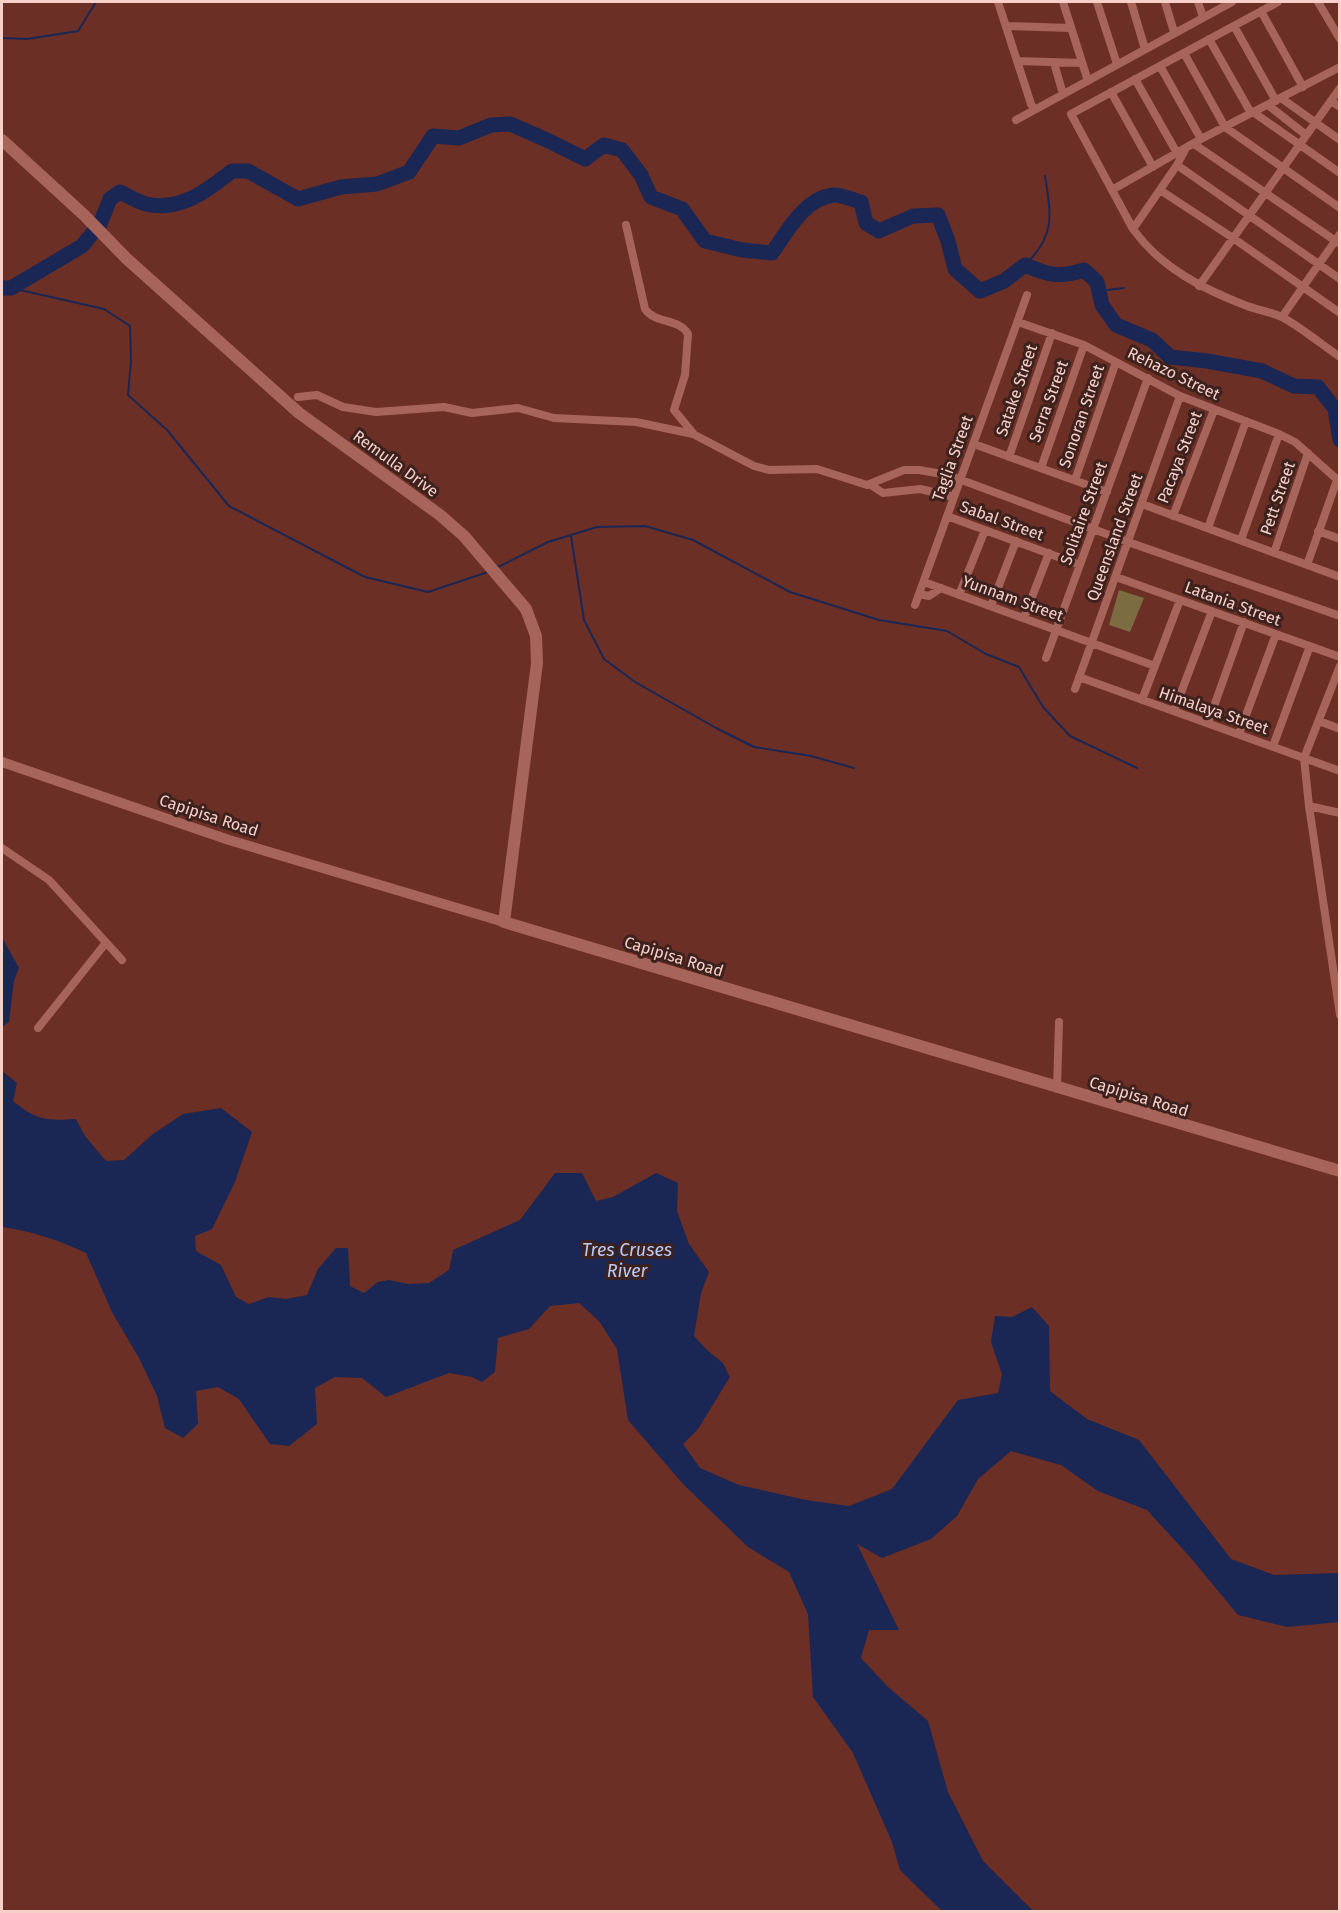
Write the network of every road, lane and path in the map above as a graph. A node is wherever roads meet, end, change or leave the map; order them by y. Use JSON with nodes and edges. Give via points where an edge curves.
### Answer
{"nodes":[{"id":1,"x":998,"y":2,"type":"edge"},
{"id":2,"x":1063,"y":2,"type":"edge"},
{"id":3,"x":1098,"y":2,"type":"edge"},
{"id":4,"x":1131,"y":2,"type":"edge"},
{"id":5,"x":1165,"y":2,"type":"edge"},
{"id":6,"x":1198,"y":2,"type":"edge"},
{"id":7,"x":1232,"y":2,"type":"edge"},
{"id":8,"x":1278,"y":2,"type":"edge"},
{"id":9,"x":1318,"y":2,"type":"edge"},
{"id":10,"x":1261,"y":11,"type":"junction"},
{"id":11,"x":1203,"y":17,"type":"junction"},
{"id":12,"x":1006,"y":26,"type":"junction"},
{"id":13,"x":1234,"y":26,"type":"junction"},
{"id":14,"x":1071,"y":28,"type":"junction"},
{"id":15,"x":1174,"y":32,"type":"junction"},
{"id":16,"x":1209,"y":39,"type":"junction"},
{"id":17,"x":1340,"y":39,"type":"edge"},
{"id":18,"x":1145,"y":49,"type":"junction"},
{"id":19,"x":1184,"y":52,"type":"junction"},
{"id":20,"x":1017,"y":61,"type":"junction"},
{"id":21,"x":1054,"y":63,"type":"junction"},
{"id":22,"x":1082,"y":63,"type":"junction"},
{"id":23,"x":1117,"y":64,"type":"junction"},
{"id":24,"x":1160,"y":66,"type":"junction"},
{"id":25,"x":1340,"y":67,"type":"edge"},
{"id":26,"x":1135,"y":79,"type":"junction"},
{"id":27,"x":1088,"y":81,"type":"junction"},
{"id":28,"x":1303,"y":87,"type":"junction"},
{"id":29,"x":1340,"y":88,"type":"edge"},
{"id":30,"x":1111,"y":92,"type":"junction"},
{"id":31,"x":1063,"y":94,"type":"junction"},
{"id":32,"x":1275,"y":101,"type":"junction"},
{"id":33,"x":1331,"y":101,"type":"junction"},
{"id":34,"x":1340,"y":107,"type":"edge"},
{"id":35,"x":1034,"y":109,"type":"junction"},
{"id":36,"x":1252,"y":113,"type":"junction"},
{"id":37,"x":1016,"y":120,"type":"dead end"},
{"id":38,"x":1315,"y":123,"type":"junction"},
{"id":39,"x":1225,"y":127,"type":"junction"},
{"id":40,"x":1306,"y":135,"type":"junction"},
{"id":41,"x":2,"y":140,"type":"edge"},
{"id":42,"x":1340,"y":140,"type":"edge"},
{"id":43,"x":1194,"y":144,"type":"junction"},
{"id":44,"x":1299,"y":144,"type":"junction"},
{"id":45,"x":1177,"y":153,"type":"junction"},
{"id":46,"x":1177,"y":165,"type":"junction"},
{"id":47,"x":1153,"y":167,"type":"junction"},
{"id":48,"x":1281,"y":168,"type":"junction"},
{"id":49,"x":1340,"y":173,"type":"edge"},
{"id":50,"x":1112,"y":190,"type":"junction"},
{"id":51,"x":1160,"y":190,"type":"junction"},
{"id":52,"x":1265,"y":192,"type":"junction"},
{"id":53,"x":1340,"y":208,"type":"edge"},
{"id":54,"x":1248,"y":215,"type":"junction"},
{"id":55,"x":626,"y":225,"type":"dead end"},
{"id":56,"x":1133,"y":229,"type":"junction"},
{"id":57,"x":1233,"y":238,"type":"junction"},
{"id":58,"x":1338,"y":240,"type":"edge"},
{"id":59,"x":1319,"y":264,"type":"junction"},
{"id":60,"x":1340,"y":279,"type":"edge"},
{"id":61,"x":1199,"y":286,"type":"junction"},
{"id":62,"x":1303,"y":287,"type":"junction"},
{"id":63,"x":1026,"y":295,"type":"dead end"},
{"id":64,"x":1340,"y":313,"type":"edge"},
{"id":65,"x":1282,"y":317,"type":"junction"},
{"id":66,"x":1018,"y":322,"type":"junction"},
{"id":67,"x":1052,"y":333,"type":"junction"},
{"id":68,"x":1084,"y":345,"type":"junction"},
{"id":69,"x":1340,"y":357,"type":"edge"},
{"id":70,"x":1116,"y":362,"type":"junction"},
{"id":71,"x":1149,"y":378,"type":"junction"},
{"id":72,"x":1180,"y":396,"type":"junction"},
{"id":73,"x":298,"y":397,"type":"dead end"},
{"id":74,"x":1214,"y":410,"type":"junction"},
{"id":75,"x":1246,"y":421,"type":"junction"},
{"id":76,"x":693,"y":434,"type":"junction"},
{"id":77,"x":1279,"y":434,"type":"junction"},
{"id":78,"x":974,"y":444,"type":"junction"},
{"id":79,"x":1308,"y":453,"type":"junction"},
{"id":80,"x":1009,"y":457,"type":"junction"},
{"id":81,"x":1041,"y":468,"type":"junction"},
{"id":82,"x":961,"y":480,"type":"junction"},
{"id":83,"x":1075,"y":480,"type":"junction"},
{"id":84,"x":1338,"y":481,"type":"edge"},
{"id":85,"x":871,"y":485,"type":"junction"},
{"id":86,"x":1107,"y":492,"type":"junction"},
{"id":87,"x":954,"y":497,"type":"junction"},
{"id":88,"x":1142,"y":504,"type":"junction"},
{"id":89,"x":947,"y":516,"type":"junction"},
{"id":90,"x":1173,"y":516,"type":"junction"},
{"id":91,"x":1208,"y":528,"type":"junction"},
{"id":92,"x":1093,"y":529,"type":"junction"},
{"id":93,"x":985,"y":530,"type":"junction"},
{"id":94,"x":1318,"y":531,"type":"junction"},
{"id":95,"x":1340,"y":539,"type":"edge"},
{"id":96,"x":1240,"y":540,"type":"junction"},
{"id":97,"x":1016,"y":541,"type":"junction"},
{"id":98,"x":1128,"y":542,"type":"junction"},
{"id":99,"x":1049,"y":553,"type":"junction"},
{"id":100,"x":1274,"y":553,"type":"junction"},
{"id":101,"x":1080,"y":565,"type":"junction"},
{"id":102,"x":1307,"y":565,"type":"junction"},
{"id":103,"x":1116,"y":577,"type":"junction"},
{"id":104,"x":1340,"y":577,"type":"edge"},
{"id":105,"x":924,"y":582,"type":"junction"},
{"id":106,"x":941,"y":588,"type":"junction"},
{"id":107,"x":919,"y":594,"type":"junction"},
{"id":108,"x":959,"y":595,"type":"junction"},
{"id":109,"x":1180,"y":600,"type":"junction"},
{"id":110,"x":915,"y":605,"type":"dead end"},
{"id":111,"x":991,"y":606,"type":"junction"},
{"id":112,"x":1212,"y":611,"type":"junction"},
{"id":113,"x":1340,"y":616,"type":"edge"},
{"id":114,"x":1024,"y":618,"type":"junction"},
{"id":115,"x":1244,"y":622,"type":"junction"},
{"id":116,"x":1056,"y":630,"type":"junction"},
{"id":117,"x":1276,"y":634,"type":"junction"},
{"id":118,"x":1092,"y":642,"type":"junction"},
{"id":119,"x":1310,"y":646,"type":"junction"},
{"id":120,"x":1340,"y":657,"type":"edge"},
{"id":121,"x":1046,"y":658,"type":"dead end"},
{"id":122,"x":1155,"y":666,"type":"junction"},
{"id":123,"x":1340,"y":666,"type":"edge"},
{"id":124,"x":1079,"y":677,"type":"junction"},
{"id":125,"x":1075,"y":689,"type":"dead end"},
{"id":126,"x":1335,"y":689,"type":"edge"},
{"id":127,"x":1142,"y":700,"type":"junction"},
{"id":128,"x":1174,"y":711,"type":"junction"},
{"id":129,"x":1319,"y":721,"type":"junction"},
{"id":130,"x":1208,"y":723,"type":"junction"},
{"id":131,"x":1340,"y":729,"type":"edge"},
{"id":132,"x":1239,"y":734,"type":"junction"},
{"id":133,"x":1273,"y":746,"type":"junction"},
{"id":134,"x":1304,"y":758,"type":"junction"},
{"id":135,"x":2,"y":762,"type":"edge"},
{"id":136,"x":1340,"y":771,"type":"edge"},
{"id":137,"x":1309,"y":806,"type":"junction"},
{"id":138,"x":1340,"y":813,"type":"edge"},
{"id":139,"x":2,"y":848,"type":"edge"},
{"id":140,"x":504,"y":922,"type":"junction"},
{"id":141,"x":105,"y":944,"type":"junction"},
{"id":142,"x":122,"y":960,"type":"dead end"},
{"id":143,"x":1340,"y":1015,"type":"edge"},
{"id":144,"x":1059,"y":1022,"type":"dead end"},
{"id":145,"x":38,"y":1028,"type":"dead end"},
{"id":146,"x":1058,"y":1089,"type":"junction"},
{"id":147,"x":1340,"y":1171,"type":"edge"}],
"edges":[{"from":1,"to":12,"type":"street"},
{"from":2,"to":14,"type":"street"},
{"from":3,"to":23,"type":"street"},
{"from":4,"to":18,"type":"street"},
{"from":5,"to":15,"type":"street"},
{"from":6,"to":11,"type":"street"},
{"from":7,"to":11,"type":"street"},
{"from":8,"to":10,"type":"street"},
{"from":9,"to":17,"type":"street"},
{"from":10,"to":13,"type":"street"},
{"from":10,"to":28,"type":"street"},
{"from":11,"to":15,"type":"street"},
{"from":12,"to":14,"type":"street"},
{"from":12,"to":20,"type":"street"},
{"from":13,"to":16,"type":"street"},
{"from":13,"to":32,"type":"street"},
{"from":14,"to":22,"type":"street"},
{"from":15,"to":18,"type":"street"},
{"from":16,"to":19,"type":"street"},
{"from":16,"to":36,"type":"street"},
{"from":18,"to":23,"type":"street"},
{"from":19,"to":24,"type":"street"},
{"from":19,"to":39,"type":"street"},
{"from":20,"to":21,"type":"street"},
{"from":20,"to":35,"type":"street"},
{"from":21,"to":22,"type":"street"},
{"from":21,"to":31,"type":"street"},
{"from":22,"to":27,"type":"street"},
{"from":23,"to":27,"type":"street"},
{"from":24,"to":26,"type":"street"},
{"from":24,"to":43,"type":"street"},
{"from":25,"to":28,"type":"street"},
{"from":26,"to":30,"type":"street"},
{"from":26,"to":45,"type":"street"},
{"from":27,"to":31,"type":"street"},
{"from":28,"to":32,"type":"street"},
{"from":29,"to":33,"type":"street"},
{"from":30,"to":47,"type":"street"},
{"from":30,"to":50,"type":"street","via":[[1071,114]]},
{"from":31,"to":35,"type":"street"},
{"from":32,"to":36,"type":"street"},
{"from":32,"to":38,"type":"street"},
{"from":32,"to":40,"type":"street"},
{"from":33,"to":34,"type":"street"},
{"from":33,"to":38,"type":"street"},
{"from":35,"to":37,"type":"street"},
{"from":36,"to":39,"type":"street"},
{"from":36,"to":44,"type":"street"},
{"from":38,"to":40,"type":"street"},
{"from":38,"to":42,"type":"street"},
{"from":39,"to":43,"type":"street"},
{"from":39,"to":48,"type":"street"},
{"from":40,"to":44,"type":"street"},
{"from":41,"to":140,"type":"main road","name":"Remulla Drive","via":[[127,259],[299,413],[452,525],[520,601],[535,630],[537,663]]},
{"from":43,"to":45,"type":"street"},
{"from":43,"to":46,"type":"street"},
{"from":43,"to":52,"type":"street"},
{"from":44,"to":48,"type":"street"},
{"from":44,"to":49,"type":"street"},
{"from":45,"to":47,"type":"street"},
{"from":46,"to":51,"type":"street"},
{"from":46,"to":54,"type":"street"},
{"from":47,"to":50,"type":"street"},
{"from":48,"to":52,"type":"street"},
{"from":48,"to":53,"type":"street"},
{"from":50,"to":56,"type":"street"},
{"from":51,"to":56,"type":"street"},
{"from":51,"to":57,"type":"street"},
{"from":52,"to":54,"type":"street"},
{"from":52,"to":58,"type":"street"},
{"from":54,"to":57,"type":"street"},
{"from":54,"to":59,"type":"street"},
{"from":55,"to":76,"type":"street","via":[[645,309],[653,317],[681,326],[688,334],[685,375],[674,410]]},
{"from":56,"to":61,"type":"street","via":[[1161,260]]},
{"from":57,"to":61,"type":"street"},
{"from":57,"to":62,"type":"street"},
{"from":58,"to":59,"type":"street"},
{"from":59,"to":60,"type":"street"},
{"from":59,"to":62,"type":"street"},
{"from":61,"to":65,"type":"street"},
{"from":62,"to":64,"type":"street"},
{"from":62,"to":65,"type":"street"},
{"from":63,"to":66,"type":"street","name":"Taglia Street"},
{"from":65,"to":69,"type":"street"},
{"from":66,"to":67,"type":"street","name":"Rehazo Street"},
{"from":66,"to":78,"type":"street","name":"Taglia Street"},
{"from":67,"to":68,"type":"street","name":"Rehazo Street"},
{"from":67,"to":80,"type":"street","name":"Satake Street"},
{"from":68,"to":70,"type":"street","name":"Rehazo Street"},
{"from":68,"to":81,"type":"street","name":"Serra Street"},
{"from":70,"to":71,"type":"street","name":"Rehazo Street"},
{"from":70,"to":83,"type":"street","name":"Sonoran Street"},
{"from":71,"to":72,"type":"street","name":"Rehazo Street"},
{"from":71,"to":86,"type":"street","name":"Solitaire Street"},
{"from":72,"to":74,"type":"street","name":"Rehazo Street"},
{"from":72,"to":88,"type":"street","name":"Queensland Street"},
{"from":73,"to":76,"type":"street","via":[[317,394],[343,406],[376,412],[444,407],[472,413],[518,408],[554,418],[636,422]]},
{"from":74,"to":75,"type":"street","name":"Rehazo Street"},
{"from":74,"to":90,"type":"street","name":"Pacaya Street"},
{"from":75,"to":77,"type":"street","name":"Rehazo Street"},
{"from":75,"to":91,"type":"street"},
{"from":76,"to":85,"type":"street","via":[[754,466],[769,470],[817,469]]},
{"from":77,"to":79,"type":"street","name":"Rehazo Street"},
{"from":77,"to":96,"type":"street"},
{"from":78,"to":80,"type":"street"},
{"from":78,"to":82,"type":"street","name":"Taglia Street"},
{"from":79,"to":84,"type":"street","name":"Rehazo Street"},
{"from":79,"to":100,"type":"street","name":"Pett Street"},
{"from":80,"to":81,"type":"street"},
{"from":81,"to":83,"type":"street"},
{"from":82,"to":85,"type":"street","via":[[933,472],[904,470]]},
{"from":82,"to":87,"type":"street","name":"Taglia Street"},
{"from":82,"to":92,"type":"street"},
{"from":83,"to":86,"type":"street"},
{"from":84,"to":94,"type":"street"},
{"from":85,"to":87,"type":"street","via":[[883,493],[920,489]]},
{"from":86,"to":92,"type":"street","name":"Solitaire Street"},
{"from":87,"to":89,"type":"street","name":"Taglia Street"},
{"from":88,"to":90,"type":"street"},
{"from":88,"to":98,"type":"street","name":"Queensland Street"},
{"from":89,"to":93,"type":"street","name":"Sabal Street"},
{"from":89,"to":105,"type":"street","name":"Taglia Street"},
{"from":90,"to":91,"type":"street"},
{"from":91,"to":96,"type":"street"},
{"from":92,"to":98,"type":"street"},
{"from":92,"to":101,"type":"street","name":"Solitaire Street"},
{"from":93,"to":97,"type":"street","name":"Sabal Street"},
{"from":93,"to":108,"type":"street"},
{"from":94,"to":95,"type":"street"},
{"from":94,"to":102,"type":"street"},
{"from":96,"to":100,"type":"street"},
{"from":97,"to":99,"type":"street","name":"Sabal Street"},
{"from":97,"to":111,"type":"street"},
{"from":98,"to":103,"type":"street","name":"Queensland Street"},
{"from":98,"to":113,"type":"street"},
{"from":99,"to":101,"type":"street","name":"Sabal Street"},
{"from":99,"to":114,"type":"street"},
{"from":100,"to":102,"type":"street"},
{"from":101,"to":116,"type":"street","name":"Solitaire Street"},
{"from":102,"to":104,"type":"street"},
{"from":103,"to":109,"type":"street","name":"Latania Street"},
{"from":103,"to":118,"type":"street","name":"Queensland Street"},
{"from":105,"to":106,"type":"street","name":"Yunnam Street"},
{"from":105,"to":107,"type":"street","name":"Taglia Street"},
{"from":106,"to":107,"type":"street","via":[[929,596]]},
{"from":106,"to":108,"type":"street","name":"Yunnam Street"},
{"from":107,"to":110,"type":"street","name":"Taglia Street"},
{"from":108,"to":111,"type":"street","name":"Yunnam Street"},
{"from":109,"to":112,"type":"street","name":"Latania Street"},
{"from":109,"to":122,"type":"street"},
{"from":111,"to":114,"type":"street","name":"Yunnam Street"},
{"from":112,"to":115,"type":"street","name":"Latania Street"},
{"from":112,"to":128,"type":"street"},
{"from":114,"to":116,"type":"street","name":"Yunnam Street"},
{"from":115,"to":117,"type":"street","name":"Latania Street"},
{"from":115,"to":130,"type":"street"},
{"from":116,"to":118,"type":"street","name":"Yunnam Street"},
{"from":116,"to":121,"type":"street","name":"Solitaire Street"},
{"from":117,"to":119,"type":"street","name":"Latania Street"},
{"from":117,"to":132,"type":"street"},
{"from":118,"to":122,"type":"street","name":"Yunnam Street"},
{"from":118,"to":124,"type":"street","name":"Queensland Street"},
{"from":119,"to":120,"type":"street","name":"Latania Street"},
{"from":119,"to":133,"type":"street"},
{"from":122,"to":127,"type":"street"},
{"from":123,"to":126,"type":"street"},
{"from":124,"to":125,"type":"street","name":"Queensland Street"},
{"from":124,"to":127,"type":"street","name":"Himalaya Street"},
{"from":126,"to":129,"type":"street"},
{"from":127,"to":128,"type":"street","name":"Himalaya Street"},
{"from":128,"to":130,"type":"street","name":"Himalaya Street"},
{"from":129,"to":131,"type":"street"},
{"from":129,"to":134,"type":"street"},
{"from":130,"to":132,"type":"street","name":"Himalaya Street"},
{"from":132,"to":133,"type":"street","name":"Himalaya Street"},
{"from":133,"to":134,"type":"street","name":"Himalaya Street"},
{"from":134,"to":136,"type":"street","name":"Himalaya Street"},
{"from":134,"to":137,"type":"street"},
{"from":135,"to":140,"type":"street","name":"Capipisa Road","via":[[229,840]]},
{"from":137,"to":138,"type":"street"},
{"from":137,"to":143,"type":"street"},
{"from":139,"to":141,"type":"street","via":[[49,880]]},
{"from":140,"to":146,"type":"main road","name":"Capipisa Road"},
{"from":141,"to":142,"type":"street"},
{"from":141,"to":145,"type":"street"},
{"from":144,"to":146,"type":"street"},
{"from":146,"to":147,"type":"main road","name":"Capipisa Road"}]}
